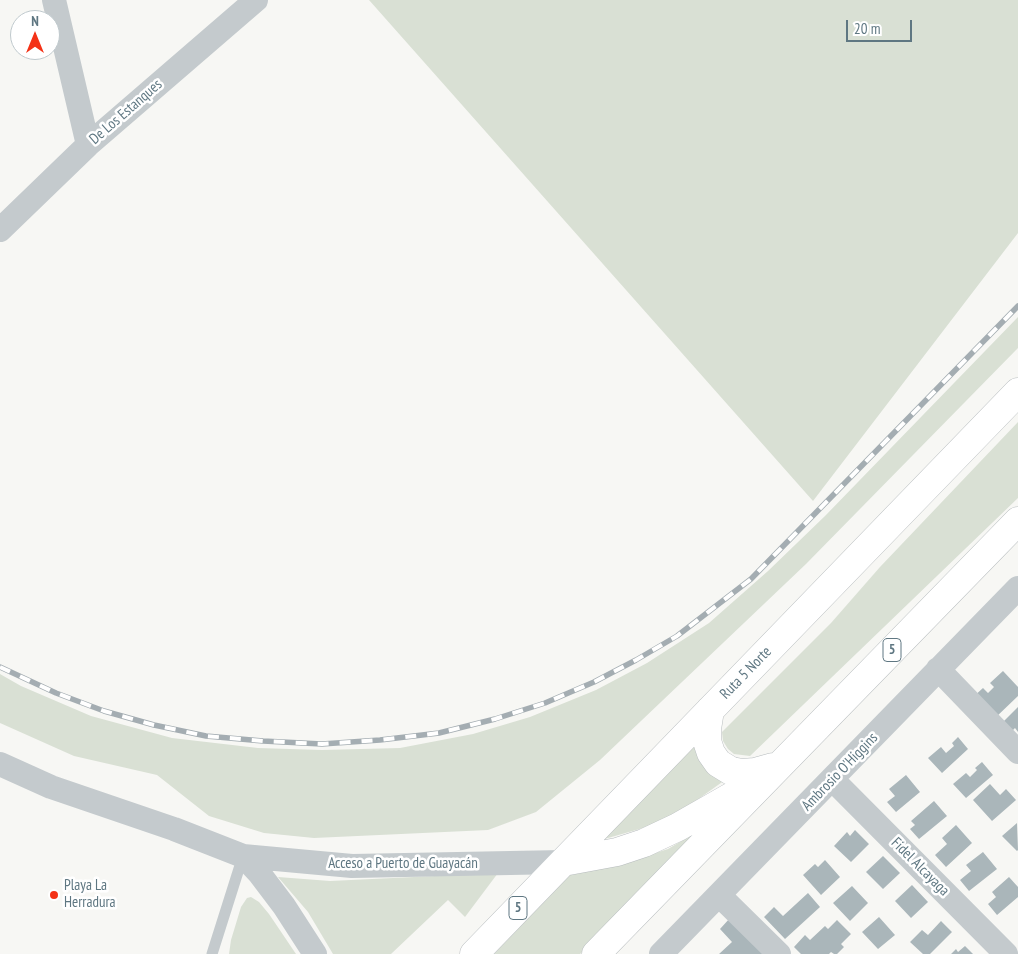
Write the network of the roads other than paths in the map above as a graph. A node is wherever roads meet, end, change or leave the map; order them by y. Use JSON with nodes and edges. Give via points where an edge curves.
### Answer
{"nodes":[{"id":1,"x":54,"y":0,"type":"edge"},
{"id":2,"x":256,"y":0,"type":"edge"},
{"id":3,"x":88,"y":144,"type":"junction"},
{"id":4,"x":0,"y":230,"type":"edge"},
{"id":5,"x":1018,"y":392,"type":"edge"},
{"id":6,"x":1018,"y":521,"type":"edge"},
{"id":7,"x":1018,"y":588,"type":"edge"},
{"id":8,"x":938,"y":669,"type":"junction"},
{"id":9,"x":710,"y":710,"type":"junction"},
{"id":10,"x":1018,"y":752,"type":"edge"},
{"id":11,"x":0,"y":764,"type":"edge"},
{"id":12,"x":780,"y":765,"type":"junction"},
{"id":13,"x":833,"y":780,"type":"junction"},
{"id":14,"x":243,"y":856,"type":"junction"},
{"id":15,"x":563,"y":862,"type":"junction"},
{"id":16,"x":719,"y":895,"type":"junction"},
{"id":17,"x":212,"y":954,"type":"edge"},
{"id":18,"x":315,"y":954,"type":"edge"},
{"id":19,"x":474,"y":954,"type":"edge"},
{"id":20,"x":596,"y":954,"type":"edge"},
{"id":21,"x":661,"y":954,"type":"edge"},
{"id":22,"x":779,"y":954,"type":"edge"},
{"id":23,"x":1006,"y":954,"type":"edge"}],
"edges":[{"from":1,"to":3,"type":"street"},
{"from":2,"to":3,"type":"street","name":"De Los Estanques"},
{"from":3,"to":4,"type":"street","name":"De Los Estanques"},
{"from":5,"to":9,"type":"highway","name":"Ruta 5 Norte","number":"5"},
{"from":6,"to":12,"type":"highway","number":"5"},
{"from":7,"to":8,"type":"street","name":"Ambrosio O'Higgins"},
{"from":8,"to":10,"type":"street"},
{"from":8,"to":13,"type":"street","name":"Ambrosio O'Higgins"},
{"from":9,"to":12,"type":"highway","via":[[707,741],[711,753],[722,766],[742,773]]},
{"from":9,"to":15,"type":"highway","name":"Ruta 5 Norte","number":"5"},
{"from":11,"to":14,"type":"street","name":"Acceso a Puerto de Guayacán","via":[[51,787]]},
{"from":12,"to":15,"type":"highway","via":[[745,789],[660,837],[617,852]]},
{"from":12,"to":20,"type":"highway","number":"5"},
{"from":13,"to":16,"type":"street","name":"Ambrosio O'Higgins"},
{"from":13,"to":23,"type":"street","name":"Fidel Alcayaga"},
{"from":14,"to":15,"type":"street","name":"Acceso a Puerto de Guayacán","via":[[352,866]]},
{"from":14,"to":17,"type":"lane"},
{"from":14,"to":18,"type":"street","name":"Acceso a Puerto de Guayacán","via":[[284,906]]},
{"from":15,"to":19,"type":"highway","name":"Ruta 5 Norte","number":"5"},
{"from":16,"to":21,"type":"street","name":"Ambrosio O'Higgins"},
{"from":16,"to":22,"type":"street"}]}
